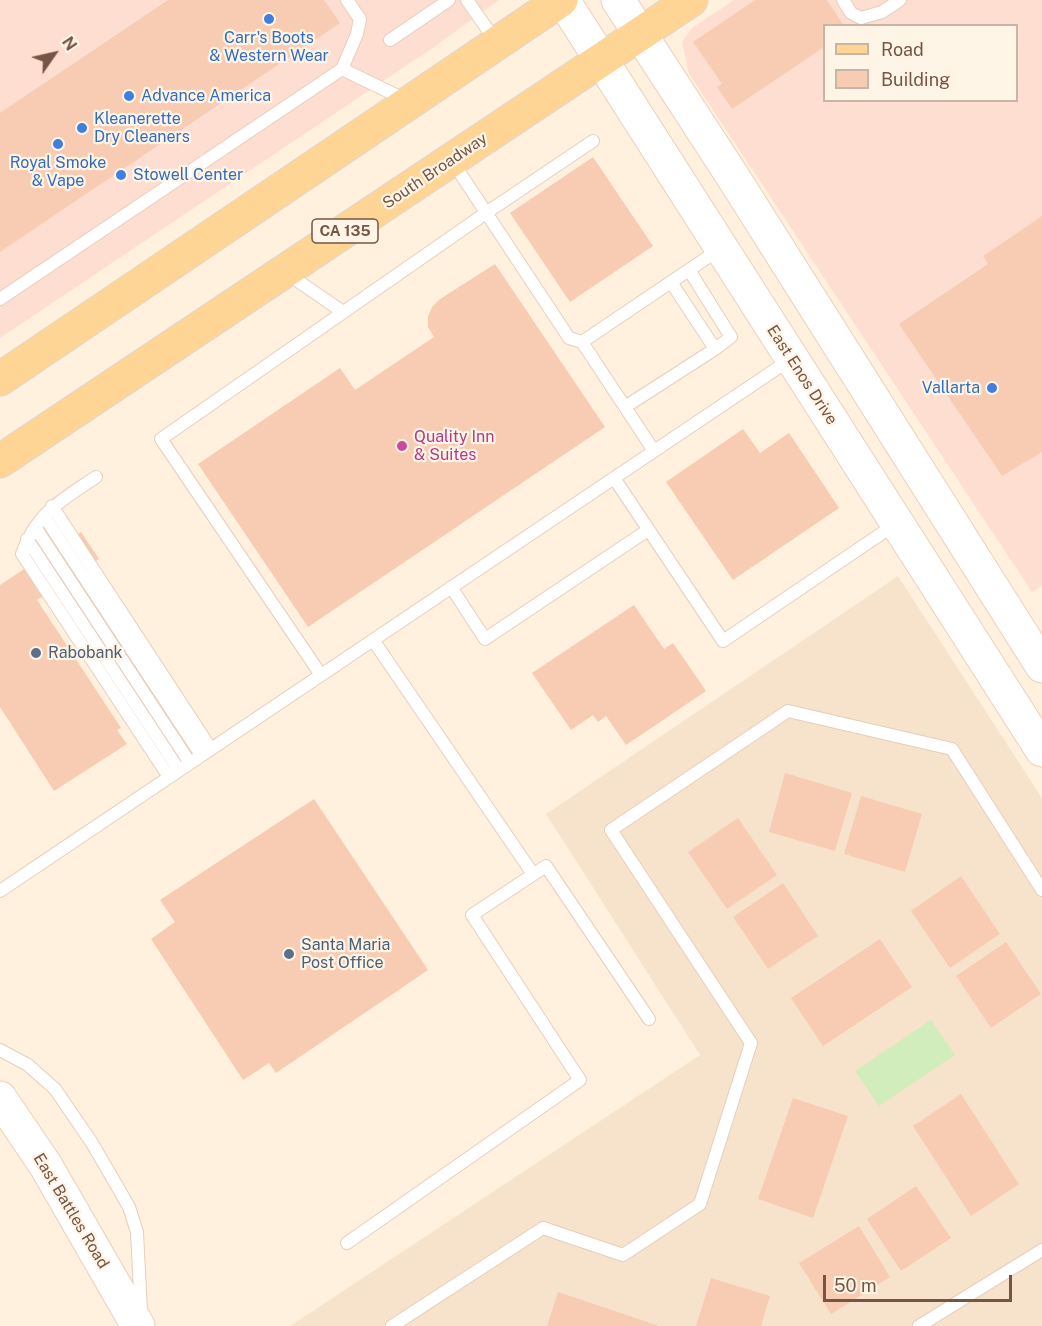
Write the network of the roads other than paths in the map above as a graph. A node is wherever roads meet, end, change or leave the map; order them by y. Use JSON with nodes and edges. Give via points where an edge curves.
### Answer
{"nodes":[{"id":1,"x":347,"y":0,"type":"edge"},
{"id":2,"x":449,"y":0,"type":"edge"},
{"id":3,"x":467,"y":0,"type":"edge"},
{"id":4,"x":562,"y":0,"type":"edge"},
{"id":5,"x":618,"y":0,"type":"edge"},
{"id":6,"x":691,"y":0,"type":"edge"},
{"id":7,"x":843,"y":0,"type":"edge"},
{"id":8,"x":900,"y":0,"type":"edge"},
{"id":9,"x":639,"y":34,"type":"junction"},
{"id":10,"x":390,"y":40,"type":"dead end"},
{"id":11,"x":497,"y":43,"type":"junction"},
{"id":12,"x":602,"y":60,"type":"junction"},
{"id":13,"x":342,"y":69,"type":"junction"},
{"id":14,"x":410,"y":102,"type":"junction"},
{"id":15,"x":593,"y":141,"type":"dead end"},
{"id":16,"x":451,"y":160,"type":"junction"},
{"id":17,"x":486,"y":213,"type":"junction"},
{"id":18,"x":721,"y":248,"type":"junction"},
{"id":19,"x":689,"y":270,"type":"junction"},
{"id":20,"x":284,"y":272,"type":"junction"},
{"id":21,"x":671,"y":282,"type":"junction"},
{"id":22,"x":0,"y":299,"type":"edge"},
{"id":23,"x":343,"y":312,"type":"junction"},
{"id":24,"x":582,"y":342,"type":"junction"},
{"id":25,"x":715,"y":349,"type":"junction"},
{"id":26,"x":792,"y":359,"type":"junction"},
{"id":27,"x":0,"y":379,"type":"edge"},
{"id":28,"x":625,"y":407,"type":"junction"},
{"id":29,"x":654,"y":451,"type":"junction"},
{"id":30,"x":0,"y":461,"type":"edge"},
{"id":31,"x":96,"y":477,"type":"dead end"},
{"id":32,"x":614,"y":478,"type":"junction"},
{"id":33,"x":48,"y":511,"type":"junction"},
{"id":34,"x":897,"y":523,"type":"junction"},
{"id":35,"x":35,"y":527,"type":"junction"},
{"id":36,"x":648,"y":530,"type":"junction"},
{"id":37,"x":451,"y":587,"type":"junction"},
{"id":38,"x":373,"y":640,"type":"junction"},
{"id":39,"x":1042,"y":666,"type":"edge"},
{"id":40,"x":321,"y":675,"type":"junction"},
{"id":41,"x":1042,"y":750,"type":"edge"},
{"id":42,"x":206,"y":752,"type":"junction"},
{"id":43,"x":190,"y":763,"type":"junction"},
{"id":44,"x":174,"y":774,"type":"junction"},
{"id":45,"x":533,"y":874,"type":"junction"},
{"id":46,"x":1042,"y":890,"type":"edge"},
{"id":47,"x":0,"y":891,"type":"edge"},
{"id":48,"x":649,"y":1019,"type":"dead end"},
{"id":49,"x":0,"y":1050,"type":"edge"},
{"id":50,"x":1,"y":1102,"type":"edge"},
{"id":51,"x":347,"y":1243,"type":"dead end"},
{"id":52,"x":1042,"y":1250,"type":"edge"},
{"id":53,"x":140,"y":1326,"type":"edge"},
{"id":54,"x":392,"y":1326,"type":"edge"},
{"id":55,"x":919,"y":1326,"type":"edge"}],
"edges":[{"from":1,"to":13,"type":"lane","via":[[360,19]]},
{"from":2,"to":10,"type":"lane"},
{"from":3,"to":11,"type":"lane"},
{"from":4,"to":11,"type":"main road"},
{"from":4,"to":12,"type":"street","name":"East Enos Drive"},
{"from":5,"to":9,"type":"street"},
{"from":6,"to":9,"type":"main road","name":"South Broadway","number":"CA 135"},
{"from":7,"to":8,"type":"lane","via":[[851,13],[861,18],[882,12]]},
{"from":9,"to":12,"type":"main road","name":"South Broadway","number":"CA 135"},
{"from":9,"to":39,"type":"street"},
{"from":11,"to":14,"type":"main road"},
{"from":12,"to":16,"type":"main road","name":"South Broadway","number":"CA 135"},
{"from":12,"to":18,"type":"street","name":"East Enos Drive"},
{"from":13,"to":14,"type":"lane"},
{"from":13,"to":22,"type":"lane"},
{"from":14,"to":27,"type":"main road"},
{"from":15,"to":17,"type":"lane"},
{"from":16,"to":17,"type":"lane"},
{"from":16,"to":20,"type":"main road","name":"South Broadway","number":"CA 135"},
{"from":17,"to":23,"type":"lane"},
{"from":17,"to":24,"type":"lane","via":[[568,338]]},
{"from":18,"to":19,"type":"lane"},
{"from":18,"to":26,"type":"street","name":"East Enos Drive"},
{"from":19,"to":21,"type":"lane"},
{"from":19,"to":25,"type":"lane","via":[[730,337]]},
{"from":20,"to":23,"type":"lane"},
{"from":20,"to":30,"type":"main road","name":"South Broadway","number":"CA 135"},
{"from":21,"to":24,"type":"lane"},
{"from":21,"to":25,"type":"lane"},
{"from":23,"to":40,"type":"lane","via":[[161,439]]},
{"from":24,"to":28,"type":"lane"},
{"from":25,"to":28,"type":"lane"},
{"from":26,"to":29,"type":"lane"},
{"from":26,"to":34,"type":"street","name":"East Enos Drive"},
{"from":28,"to":29,"type":"lane"},
{"from":29,"to":32,"type":"lane"},
{"from":31,"to":33,"type":"lane"},
{"from":32,"to":36,"type":"lane"},
{"from":32,"to":37,"type":"lane"},
{"from":33,"to":35,"type":"lane"},
{"from":33,"to":42,"type":"lane"},
{"from":34,"to":36,"type":"lane","via":[[723,641]]},
{"from":34,"to":41,"type":"street","name":"East Enos Drive"},
{"from":35,"to":43,"type":"lane"},
{"from":35,"to":44,"type":"lane","via":[[27,539]]},
{"from":36,"to":37,"type":"lane","via":[[485,639]]},
{"from":37,"to":38,"type":"lane"},
{"from":38,"to":40,"type":"lane"},
{"from":38,"to":45,"type":"lane"},
{"from":40,"to":42,"type":"lane"},
{"from":42,"to":43,"type":"lane"},
{"from":43,"to":44,"type":"lane"},
{"from":44,"to":47,"type":"lane"},
{"from":45,"to":48,"type":"lane","via":[[546,866]]},
{"from":45,"to":51,"type":"lane","via":[[472,915],[580,1080]]},
{"from":46,"to":54,"type":"lane","via":[[952,749],[788,711],[611,830],[751,1043],[700,1204],[623,1255],[543,1228]]},
{"from":49,"to":53,"type":"lane","via":[[28,1065],[55,1089],[129,1207],[137,1232]]},
{"from":50,"to":53,"type":"street","name":"East Battles Road","via":[[46,1166]]},
{"from":52,"to":55,"type":"lane"}]}
